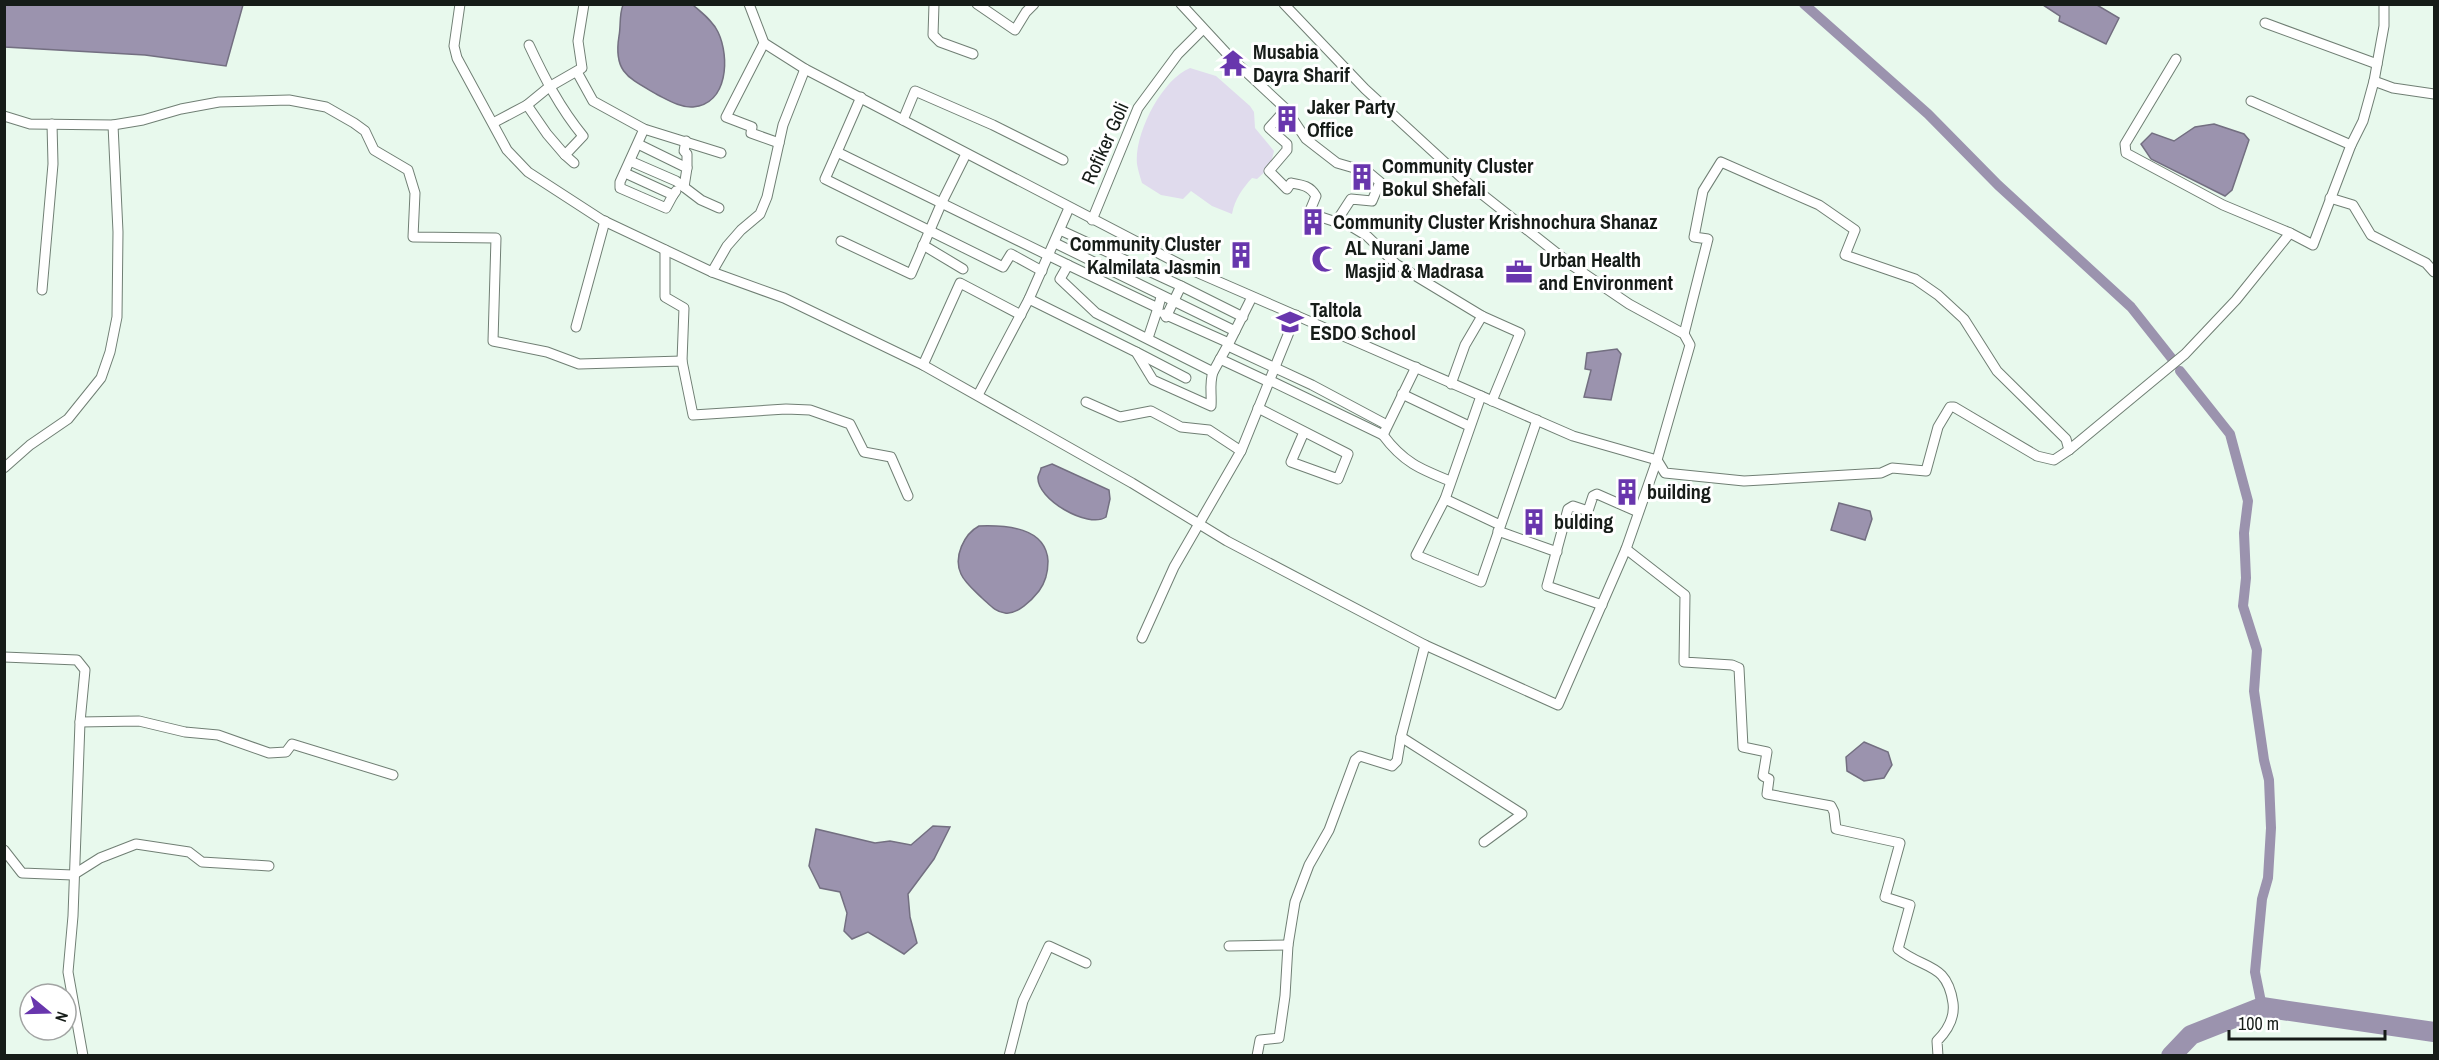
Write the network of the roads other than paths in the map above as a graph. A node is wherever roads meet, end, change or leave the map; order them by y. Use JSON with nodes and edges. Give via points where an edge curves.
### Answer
{"nodes":[{"id":1,"x":460,"y":4,"type":"edge"},
{"id":2,"x":584,"y":4,"type":"edge"},
{"id":3,"x":749,"y":4,"type":"edge"},
{"id":4,"x":934,"y":4,"type":"edge"},
{"id":5,"x":977,"y":4,"type":"edge"},
{"id":6,"x":1034,"y":4,"type":"edge"},
{"id":7,"x":1181,"y":4,"type":"edge"},
{"id":8,"x":1284,"y":4,"type":"edge"},
{"id":9,"x":2384,"y":4,"type":"edge"},
{"id":10,"x":2265,"y":23,"type":"dead end"},
{"id":11,"x":1203,"y":29,"type":"junction"},
{"id":12,"x":764,"y":43,"type":"junction"},
{"id":13,"x":529,"y":45,"type":"dead end"},
{"id":14,"x":972,"y":54,"type":"dead end"},
{"id":15,"x":2176,"y":59,"type":"dead end"},
{"id":16,"x":2377,"y":64,"type":"junction"},
{"id":17,"x":805,"y":69,"type":"junction"},
{"id":18,"x":577,"y":72,"type":"junction"},
{"id":19,"x":2374,"y":81,"type":"junction"},
{"id":20,"x":549,"y":87,"type":"junction"},
{"id":21,"x":2434,"y":94,"type":"edge"},
{"id":22,"x":861,"y":97,"type":"junction"},
{"id":23,"x":2251,"y":101,"type":"dead end"},
{"id":24,"x":528,"y":105,"type":"junction"},
{"id":25,"x":1286,"y":109,"type":"junction"},
{"id":26,"x":4,"y":116,"type":"edge"},
{"id":27,"x":903,"y":120,"type":"junction"},
{"id":28,"x":493,"y":123,"type":"junction"},
{"id":29,"x":52,"y":124,"type":"junction"},
{"id":30,"x":113,"y":125,"type":"junction"},
{"id":31,"x":644,"y":129,"type":"junction"},
{"id":32,"x":686,"y":141,"type":"junction"},
{"id":33,"x":778,"y":143,"type":"junction"},
{"id":34,"x":638,"y":144,"type":"junction"},
{"id":35,"x":2351,"y":144,"type":"junction"},
{"id":36,"x":837,"y":152,"type":"junction"},
{"id":37,"x":721,"y":153,"type":"dead end"},
{"id":38,"x":966,"y":154,"type":"junction"},
{"id":39,"x":565,"y":155,"type":"junction"},
{"id":40,"x":1063,"y":160,"type":"dead end"},
{"id":41,"x":630,"y":161,"type":"junction"},
{"id":42,"x":574,"y":164,"type":"dead end"},
{"id":43,"x":687,"y":168,"type":"junction"},
{"id":44,"x":625,"y":173,"type":"junction"},
{"id":45,"x":682,"y":185,"type":"junction"},
{"id":46,"x":673,"y":195,"type":"junction"},
{"id":47,"x":2330,"y":198,"type":"junction"},
{"id":48,"x":942,"y":202,"type":"junction"},
{"id":49,"x":719,"y":208,"type":"dead end"},
{"id":50,"x":1069,"y":208,"type":"junction"},
{"id":51,"x":1339,"y":219,"type":"junction"},
{"id":52,"x":1092,"y":220,"type":"junction"},
{"id":53,"x":605,"y":221,"type":"junction"},
{"id":54,"x":1060,"y":230,"type":"junction"},
{"id":55,"x":928,"y":232,"type":"junction"},
{"id":56,"x":2290,"y":232,"type":"junction"},
{"id":57,"x":840,"y":241,"type":"dead end"},
{"id":58,"x":1055,"y":243,"type":"junction"},
{"id":59,"x":923,"y":245,"type":"junction"},
{"id":60,"x":665,"y":250,"type":"junction"},
{"id":61,"x":1050,"y":255,"type":"junction"},
{"id":62,"x":1068,"y":265,"type":"junction"},
{"id":63,"x":963,"y":269,"type":"dead end"},
{"id":64,"x":1042,"y":271,"type":"junction"},
{"id":65,"x":712,"y":272,"type":"junction"},
{"id":66,"x":2434,"y":272,"type":"edge"},
{"id":67,"x":1181,"y":286,"type":"junction"},
{"id":68,"x":42,"y":290,"type":"dead end"},
{"id":69,"x":1161,"y":297,"type":"junction"},
{"id":70,"x":1252,"y":297,"type":"junction"},
{"id":71,"x":1029,"y":299,"type":"junction"},
{"id":72,"x":1172,"y":302,"type":"junction"},
{"id":73,"x":1158,"y":308,"type":"junction"},
{"id":74,"x":1021,"y":315,"type":"junction"},
{"id":75,"x":1296,"y":315,"type":"junction"},
{"id":76,"x":1482,"y":316,"type":"junction"},
{"id":77,"x":1166,"y":317,"type":"junction"},
{"id":78,"x":1243,"y":317,"type":"junction"},
{"id":79,"x":576,"y":327,"type":"dead end"},
{"id":80,"x":1235,"y":331,"type":"junction"},
{"id":81,"x":1684,"y":334,"type":"junction"},
{"id":82,"x":1148,"y":338,"type":"junction"},
{"id":83,"x":1228,"y":345,"type":"junction"},
{"id":84,"x":1136,"y":352,"type":"junction"},
{"id":85,"x":1220,"y":359,"type":"junction"},
{"id":86,"x":682,"y":361,"type":"junction"},
{"id":87,"x":923,"y":365,"type":"junction"},
{"id":88,"x":1275,"y":367,"type":"junction"},
{"id":89,"x":1416,"y":368,"type":"junction"},
{"id":90,"x":1213,"y":372,"type":"junction"},
{"id":91,"x":1186,"y":378,"type":"dead end"},
{"id":92,"x":1269,"y":381,"type":"junction"},
{"id":93,"x":1451,"y":384,"type":"junction"},
{"id":94,"x":1402,"y":394,"type":"junction"},
{"id":95,"x":978,"y":395,"type":"junction"},
{"id":96,"x":1480,"y":396,"type":"junction"},
{"id":97,"x":1491,"y":401,"type":"junction"},
{"id":98,"x":1086,"y":402,"type":"dead end"},
{"id":99,"x":1258,"y":408,"type":"junction"},
{"id":100,"x":1537,"y":420,"type":"junction"},
{"id":101,"x":1387,"y":425,"type":"junction"},
{"id":102,"x":1470,"y":426,"type":"junction"},
{"id":103,"x":1304,"y":432,"type":"junction"},
{"id":104,"x":1383,"y":435,"type":"junction"},
{"id":105,"x":2069,"y":450,"type":"junction"},
{"id":106,"x":1241,"y":451,"type":"junction"},
{"id":107,"x":1657,"y":460,"type":"junction"},
{"id":108,"x":4,"y":468,"type":"edge"},
{"id":109,"x":1450,"y":482,"type":"junction"},
{"id":110,"x":908,"y":496,"type":"dead end"},
{"id":111,"x":1445,"y":499,"type":"junction"},
{"id":112,"x":1638,"y":512,"type":"junction"},
{"id":113,"x":1198,"y":525,"type":"junction"},
{"id":114,"x":1499,"y":528,"type":"junction"},
{"id":115,"x":1626,"y":549,"type":"junction"},
{"id":116,"x":1557,"y":552,"type":"junction"},
{"id":117,"x":1602,"y":604,"type":"junction"},
{"id":118,"x":1142,"y":638,"type":"dead end"},
{"id":119,"x":1425,"y":645,"type":"junction"},
{"id":120,"x":4,"y":657,"type":"edge"},
{"id":121,"x":80,"y":722,"type":"junction"},
{"id":122,"x":1401,"y":737,"type":"junction"},
{"id":123,"x":393,"y":775,"type":"dead end"},
{"id":124,"x":1484,"y":842,"type":"dead end"},
{"id":125,"x":4,"y":850,"type":"edge"},
{"id":126,"x":269,"y":866,"type":"dead end"},
{"id":127,"x":73,"y":875,"type":"junction"},
{"id":128,"x":1288,"y":945,"type":"junction"},
{"id":129,"x":1229,"y":946,"type":"dead end"},
{"id":130,"x":1086,"y":963,"type":"dead end"},
{"id":131,"x":83,"y":1056,"type":"edge"},
{"id":132,"x":1009,"y":1056,"type":"edge"},
{"id":133,"x":1257,"y":1056,"type":"edge"},
{"id":134,"x":1938,"y":1056,"type":"edge"}],
"edges":[{"from":1,"to":28,"type":"street","via":[[454,46],[457,58]]},
{"from":2,"to":18,"type":"street","via":[[578,42],[582,66]]},
{"from":3,"to":12,"type":"street"},
{"from":4,"to":14,"type":"street","via":[[933,35],[940,42]]},
{"from":5,"to":6,"type":"street","via":[[1016,30]]},
{"from":7,"to":11,"type":"street"},
{"from":8,"to":81,"type":"street","via":[[1365,89],[1464,180],[1573,266],[1629,304]]},
{"from":9,"to":16,"type":"street"},
{"from":10,"to":16,"type":"street"},
{"from":11,"to":25,"type":"street"},
{"from":11,"to":52,"type":"street","name":"Rofiker Goli","via":[[1178,54],[1138,108]]},
{"from":12,"to":17,"type":"street"},
{"from":12,"to":33,"type":"street","via":[[726,117],[752,127],[751,134]]},
{"from":13,"to":20,"type":"street"},
{"from":15,"to":56,"type":"street","via":[[2125,144],[2126,153],[2223,205]]},
{"from":16,"to":19,"type":"street"},
{"from":17,"to":22,"type":"street"},
{"from":17,"to":33,"type":"street"},
{"from":18,"to":20,"type":"street"},
{"from":18,"to":31,"type":"street","via":[[593,101]]},
{"from":19,"to":21,"type":"street"},
{"from":19,"to":35,"type":"street","via":[[2363,121]]},
{"from":20,"to":24,"type":"street"},
{"from":20,"to":39,"type":"street","via":[[583,136]]},
{"from":22,"to":27,"type":"street"},
{"from":22,"to":36,"type":"street"},
{"from":23,"to":35,"type":"street"},
{"from":24,"to":28,"type":"street"},
{"from":24,"to":39,"type":"street"},
{"from":25,"to":51,"type":"street","via":[[1306,139],[1329,157],[1368,172],[1380,182],[1372,201],[1351,199]]},
{"from":25,"to":51,"type":"street","via":[[1269,128],[1287,144],[1287,150],[1269,171],[1287,189],[1291,183],[1312,190],[1316,196],[1309,213],[1336,222]]},
{"from":26,"to":29,"type":"street","via":[[30,124]]},
{"from":27,"to":38,"type":"street"},
{"from":27,"to":40,"type":"street","via":[[915,91]]},
{"from":28,"to":53,"type":"street","via":[[507,150],[528,172]]},
{"from":29,"to":30,"type":"street"},
{"from":29,"to":68,"type":"street","via":[[53,164]]},
{"from":30,"to":86,"type":"street","via":[[219,102],[290,100],[326,107],[365,131],[374,150],[408,170],[415,193],[413,237],[496,238],[493,341],[547,352],[579,364]]},
{"from":30,"to":108,"type":"street","via":[[117,317],[110,352],[101,378],[68,419]]},
{"from":31,"to":32,"type":"street"},
{"from":31,"to":34,"type":"street"},
{"from":32,"to":37,"type":"street"},
{"from":32,"to":43,"type":"street"},
{"from":33,"to":65,"type":"street","via":[[760,214],[727,246]]},
{"from":34,"to":41,"type":"street"},
{"from":34,"to":43,"type":"street"},
{"from":35,"to":47,"type":"street"},
{"from":36,"to":48,"type":"street"},
{"from":36,"to":55,"type":"street","via":[[825,179]]},
{"from":38,"to":48,"type":"street"},
{"from":38,"to":50,"type":"street"},
{"from":39,"to":42,"type":"street"},
{"from":41,"to":44,"type":"street"},
{"from":41,"to":45,"type":"street"},
{"from":43,"to":45,"type":"street"},
{"from":44,"to":46,"type":"street"},
{"from":44,"to":46,"type":"street","via":[[620,188],[661,208],[666,208]]},
{"from":45,"to":46,"type":"street"},
{"from":45,"to":49,"type":"street"},
{"from":47,"to":56,"type":"street","via":[[2313,245]]},
{"from":47,"to":66,"type":"street","via":[[2353,205],[2371,235],[2426,263]]},
{"from":48,"to":55,"type":"street"},
{"from":48,"to":61,"type":"street"},
{"from":50,"to":52,"type":"street"},
{"from":50,"to":54,"type":"street"},
{"from":51,"to":76,"type":"street","via":[[1367,236],[1396,264]]},
{"from":52,"to":70,"type":"street"},
{"from":53,"to":60,"type":"street"},
{"from":53,"to":79,"type":"street"},
{"from":54,"to":58,"type":"street"},
{"from":54,"to":67,"type":"street"},
{"from":55,"to":59,"type":"street"},
{"from":55,"to":64,"type":"street","via":[[1003,267],[1011,254]]},
{"from":56,"to":105,"type":"street","via":[[2236,300],[2184,354]]},
{"from":57,"to":59,"type":"street","via":[[915,276]]},
{"from":58,"to":61,"type":"street"},
{"from":58,"to":69,"type":"street"},
{"from":59,"to":63,"type":"street"},
{"from":60,"to":65,"type":"street"},
{"from":60,"to":86,"type":"street","via":[[665,297],[684,308]]},
{"from":61,"to":62,"type":"street"},
{"from":61,"to":64,"type":"street"},
{"from":62,"to":73,"type":"street"},
{"from":62,"to":82,"type":"street","via":[[1060,279],[1096,313]]},
{"from":64,"to":71,"type":"street"},
{"from":65,"to":87,"type":"street","via":[[784,298]]},
{"from":67,"to":72,"type":"street"},
{"from":67,"to":78,"type":"street"},
{"from":69,"to":72,"type":"street"},
{"from":69,"to":73,"type":"street"},
{"from":70,"to":75,"type":"street"},
{"from":70,"to":78,"type":"street"},
{"from":71,"to":74,"type":"street"},
{"from":71,"to":84,"type":"street"},
{"from":72,"to":77,"type":"street"},
{"from":72,"to":80,"type":"street"},
{"from":73,"to":77,"type":"street"},
{"from":73,"to":82,"type":"street"},
{"from":74,"to":87,"type":"street","via":[[960,284]]},
{"from":74,"to":95,"type":"street"},
{"from":75,"to":88,"type":"street"},
{"from":75,"to":89,"type":"street"},
{"from":76,"to":93,"type":"street","via":[[1465,345]]},
{"from":76,"to":97,"type":"street","via":[[1520,333]]},
{"from":77,"to":83,"type":"street"},
{"from":78,"to":80,"type":"street"},
{"from":80,"to":83,"type":"street"},
{"from":81,"to":105,"type":"street","via":[[1708,239],[1694,237],[1703,191],[1721,162],[1819,205],[1855,230],[1845,255],[1915,279],[1938,295],[1964,319],[1997,370],[2066,439]]},
{"from":81,"to":107,"type":"street","via":[[1690,345]]},
{"from":82,"to":90,"type":"street"},
{"from":83,"to":85,"type":"street"},
{"from":83,"to":88,"type":"street"},
{"from":84,"to":90,"type":"street","via":[[1153,380],[1211,406]]},
{"from":84,"to":91,"type":"street"},
{"from":85,"to":90,"type":"street"},
{"from":85,"to":92,"type":"street"},
{"from":86,"to":110,"type":"street","via":[[693,414],[810,410],[850,424],[864,452],[891,457]]},
{"from":87,"to":95,"type":"street"},
{"from":88,"to":92,"type":"street"},
{"from":88,"to":101,"type":"street"},
{"from":89,"to":93,"type":"street"},
{"from":89,"to":94,"type":"street"},
{"from":92,"to":99,"type":"street"},
{"from":92,"to":104,"type":"street"},
{"from":93,"to":96,"type":"street"},
{"from":94,"to":101,"type":"street"},
{"from":94,"to":102,"type":"street"},
{"from":95,"to":113,"type":"street"},
{"from":96,"to":97,"type":"street"},
{"from":96,"to":102,"type":"street"},
{"from":97,"to":100,"type":"street"},
{"from":98,"to":106,"type":"street","via":[[1120,417],[1151,411],[1181,427],[1209,430]]},
{"from":99,"to":103,"type":"street"},
{"from":99,"to":106,"type":"street"},
{"from":100,"to":107,"type":"street","via":[[1573,436]]},
{"from":100,"to":114,"type":"street"},
{"from":101,"to":104,"type":"street"},
{"from":102,"to":109,"type":"street"},
{"from":103,"to":103,"type":"street","via":[[1348,454],[1338,478],[1291,462]]},
{"from":104,"to":109,"type":"street","via":[[1415,468]]},
{"from":105,"to":107,"type":"street","via":[[2054,460],[2037,456],[1950,407],[1938,426],[1926,471],[1892,468],[1881,473],[1744,481],[1665,474]]},
{"from":106,"to":113,"type":"street"},
{"from":107,"to":112,"type":"street"},
{"from":109,"to":111,"type":"street"},
{"from":111,"to":114,"type":"street"},
{"from":111,"to":114,"type":"street","via":[[1416,555],[1481,582]]},
{"from":112,"to":115,"type":"street"},
{"from":112,"to":116,"type":"street","via":[[1597,494],[1588,511],[1570,506]]},
{"from":113,"to":118,"type":"street"},
{"from":113,"to":119,"type":"street"},
{"from":114,"to":116,"type":"street"},
{"from":115,"to":117,"type":"street"},
{"from":115,"to":134,"type":"street","via":[[1685,595],[1684,662],[1739,668],[1743,747],[1767,752],[1763,777],[1768,779],[1766,792],[1770,796],[1831,806],[1836,829],[1900,843],[1885,897],[1910,905],[1898,949],[1935,970],[1949,983],[1954,1009],[1947,1031],[1937,1041]]},
{"from":116,"to":117,"type":"street","via":[[1547,587]]},
{"from":117,"to":119,"type":"street","via":[[1558,705]]},
{"from":119,"to":122,"type":"street"},
{"from":120,"to":121,"type":"street","via":[[77,660],[85,670]]},
{"from":121,"to":123,"type":"street","via":[[139,721],[218,735],[269,753],[286,752],[292,744]]},
{"from":121,"to":127,"type":"street"},
{"from":122,"to":124,"type":"street","via":[[1522,814]]},
{"from":122,"to":128,"type":"street","via":[[1397,761],[1392,766],[1360,756],[1355,760],[1329,830],[1295,903]]},
{"from":125,"to":127,"type":"street","via":[[22,873]]},
{"from":126,"to":127,"type":"street","via":[[202,862],[189,852],[136,844],[100,858]]},
{"from":127,"to":131,"type":"street","via":[[68,972]]},
{"from":128,"to":129,"type":"street"},
{"from":128,"to":133,"type":"street","via":[[1279,1038],[1260,1040]]},
{"from":130,"to":132,"type":"street","via":[[1049,946],[1023,1001]]}]}
